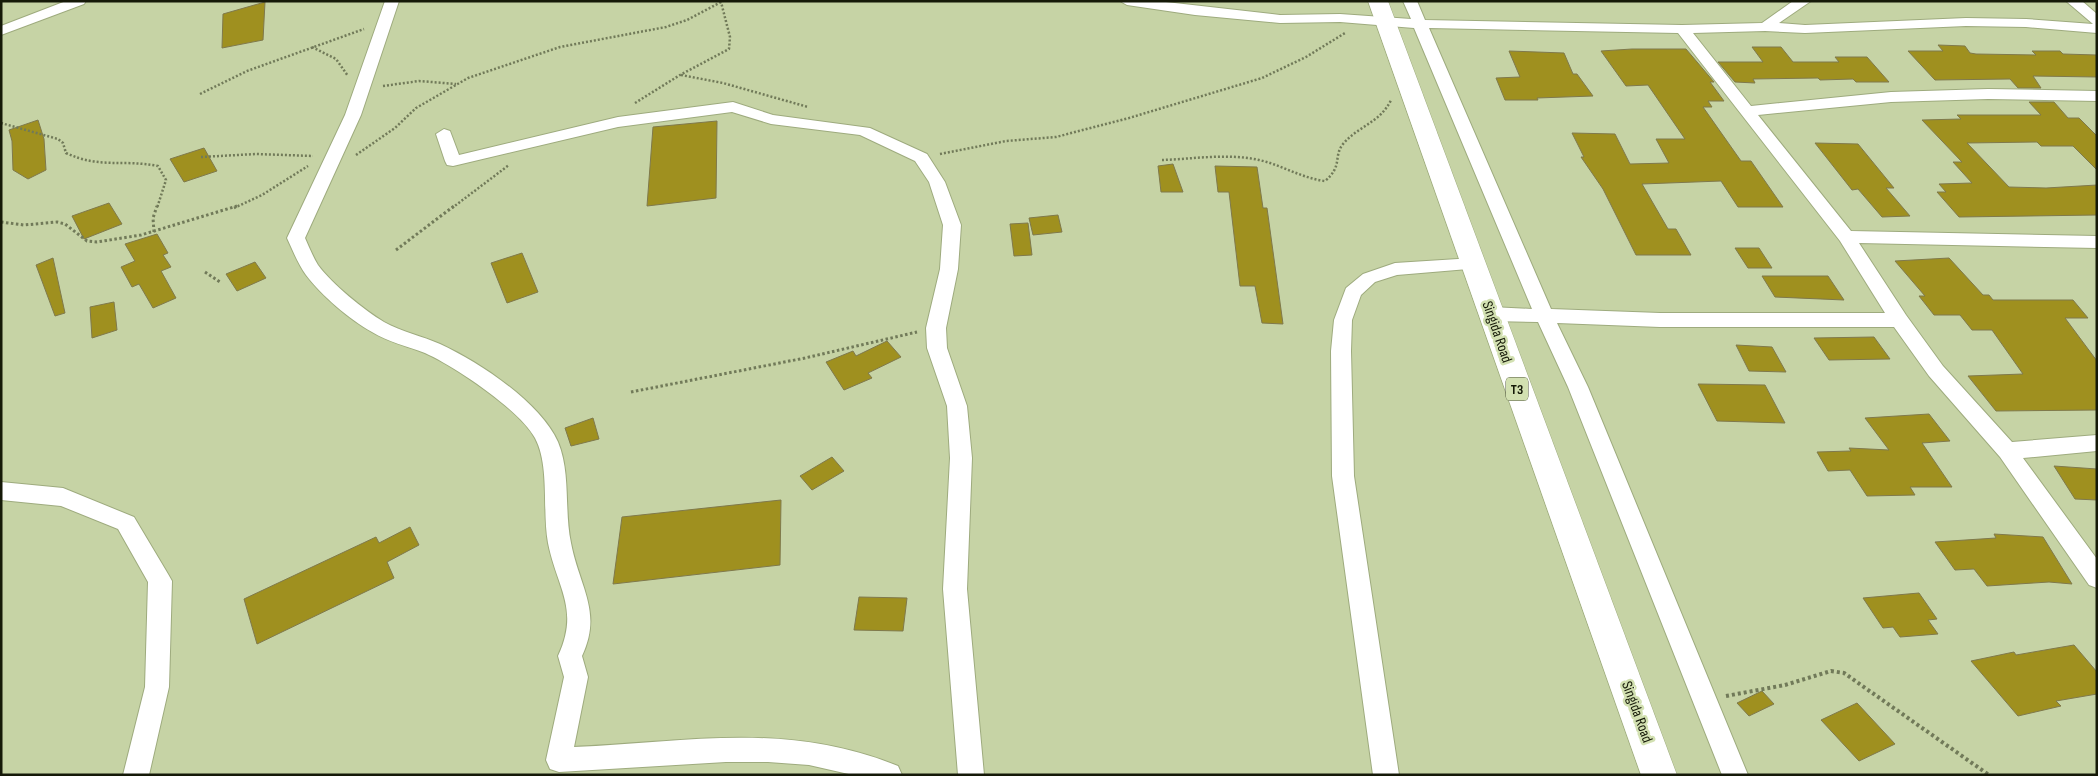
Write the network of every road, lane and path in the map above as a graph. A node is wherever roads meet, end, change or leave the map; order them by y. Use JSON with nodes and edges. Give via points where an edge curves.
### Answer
{"nodes":[{"id":1,"x":79,"y":1,"type":"edge"},
{"id":2,"x":392,"y":1,"type":"edge"},
{"id":3,"x":1127,"y":1,"type":"edge"},
{"id":4,"x":1410,"y":1,"type":"edge"},
{"id":5,"x":1804,"y":1,"type":"edge"},
{"id":6,"x":2073,"y":1,"type":"edge"},
{"id":7,"x":722,"y":2,"type":"edge"},
{"id":8,"x":1377,"y":15,"type":"edge"},
{"id":9,"x":2097,"y":21,"type":"edge"},
{"id":10,"x":385,"y":22,"type":"junction"},
{"id":11,"x":1420,"y":24,"type":"junction"},
{"id":12,"x":1765,"y":27,"type":"junction"},
{"id":13,"x":1682,"y":29,"type":"junction"},
{"id":14,"x":2097,"y":29,"type":"edge"},
{"id":15,"x":1,"y":31,"type":"edge"},
{"id":16,"x":312,"y":47,"type":"junction"},
{"id":17,"x":680,"y":74,"type":"junction"},
{"id":18,"x":457,"y":84,"type":"junction"},
{"id":19,"x":361,"y":92,"type":"junction"},
{"id":20,"x":200,"y":94,"type":"dead end"},
{"id":21,"x":2097,"y":96,"type":"edge"},
{"id":22,"x":1392,"y":98,"type":"dead end"},
{"id":23,"x":813,"y":108,"type":"dead end"},
{"id":24,"x":1747,"y":111,"type":"junction"},
{"id":25,"x":618,"y":122,"type":"junction"},
{"id":26,"x":1,"y":123,"type":"edge"},
{"id":27,"x":444,"y":134,"type":"dead end"},
{"id":28,"x":328,"y":155,"type":"junction"},
{"id":29,"x":201,"y":157,"type":"dead end"},
{"id":30,"x":921,"y":158,"type":"junction"},
{"id":31,"x":352,"y":159,"type":"dead end"},
{"id":32,"x":1162,"y":160,"type":"dead end"},
{"id":33,"x":510,"y":165,"type":"dead end"},
{"id":34,"x":1,"y":222,"type":"edge"},
{"id":35,"x":154,"y":232,"type":"junction"},
{"id":36,"x":1846,"y":237,"type":"junction"},
{"id":37,"x":2097,"y":242,"type":"edge"},
{"id":38,"x":396,"y":250,"type":"dead end"},
{"id":39,"x":1474,"y":264,"type":"junction"},
{"id":40,"x":205,"y":272,"type":"dead end"},
{"id":41,"x":220,"y":282,"type":"dead end"},
{"id":42,"x":1491,"y":314,"type":"junction"},
{"id":43,"x":1544,"y":316,"type":"junction"},
{"id":44,"x":1899,"y":320,"type":"junction"},
{"id":45,"x":936,"y":328,"type":"junction"},
{"id":46,"x":631,"y":392,"type":"dead end"},
{"id":47,"x":2097,"y":443,"type":"edge"},
{"id":48,"x":2007,"y":451,"type":"junction"},
{"id":49,"x":1,"y":491,"type":"edge"},
{"id":50,"x":2097,"y":578,"type":"edge"},
{"id":51,"x":1703,"y":700,"type":"junction"},
{"id":52,"x":136,"y":775,"type":"edge"},
{"id":53,"x":889,"y":775,"type":"edge"},
{"id":54,"x":971,"y":775,"type":"edge"},
{"id":55,"x":1386,"y":775,"type":"edge"},
{"id":56,"x":1660,"y":775,"type":"edge"},
{"id":57,"x":1735,"y":775,"type":"edge"},
{"id":58,"x":1989,"y":775,"type":"edge"}],
"edges":[{"from":1,"to":15,"type":"street"},
{"from":2,"to":10,"type":"street"},
{"from":3,"to":8,"type":"street","via":[[1280,19]]},
{"from":4,"to":11,"type":"street"},
{"from":5,"to":12,"type":"street"},
{"from":6,"to":9,"type":"street"},
{"from":7,"to":17,"type":"path","via":[[730,37],[729,49]]},
{"from":7,"to":18,"type":"path","via":[[666,27],[560,47]]},
{"from":8,"to":11,"type":"street"},
{"from":8,"to":30,"type":"path","via":[[1306,57],[1262,78],[1056,136],[1006,141]]},
{"from":8,"to":39,"type":"highway","name":"Singida Road","number":"T3"},
{"from":10,"to":16,"type":"path"},
{"from":10,"to":19,"type":"street"},
{"from":11,"to":13,"type":"street"},
{"from":11,"to":43,"type":"street"},
{"from":12,"to":13,"type":"street"},
{"from":12,"to":14,"type":"street","via":[[1805,29],[1966,22]]},
{"from":13,"to":24,"type":"street"},
{"from":16,"to":19,"type":"path","via":[[336,59],[351,84]]},
{"from":16,"to":20,"type":"path","via":[[247,71]]},
{"from":17,"to":23,"type":"path"},
{"from":17,"to":25,"type":"path","via":[[624,109]]},
{"from":18,"to":19,"type":"path","via":[[419,81]]},
{"from":18,"to":31,"type":"path","via":[[416,108],[395,128]]},
{"from":19,"to":28,"type":"street","via":[[353,115]]},
{"from":21,"to":24,"type":"street","via":[[1988,94],[1891,97]]},
{"from":22,"to":32,"type":"path","via":[[1374,123],[1340,147],[1338,168],[1325,181],[1300,177],[1255,159]]},
{"from":24,"to":36,"type":"street"},
{"from":25,"to":27,"type":"street","via":[[453,161]]},
{"from":25,"to":30,"type":"street","via":[[733,107],[771,119],[864,131]]},
{"from":26,"to":35,"type":"path","via":[[53,136],[62,142],[66,153],[84,163],[158,166],[166,180],[153,218]]},
{"from":28,"to":29,"type":"path"},
{"from":28,"to":35,"type":"path","via":[[262,195],[233,208]]},
{"from":28,"to":53,"type":"street","via":[[296,238],[313,272],[376,326],[439,352],[519,407],[543,433],[552,452],[556,526],[580,611],[575,647],[570,656],[576,678],[559,760],[610,760],[725,749],[810,752],[868,766]]},
{"from":30,"to":45,"type":"street","via":[[937,182],[952,225],[949,268]]},
{"from":33,"to":38,"type":"path"},
{"from":34,"to":35,"type":"path","via":[[24,225],[57,222],[65,224],[87,241],[97,242]]},
{"from":36,"to":37,"type":"street"},
{"from":36,"to":44,"type":"street"},
{"from":39,"to":42,"type":"highway","name":"Singida Road","number":"T3"},
{"from":39,"to":55,"type":"street","via":[[1395,269],[1369,278],[1353,292],[1343,320],[1343,476]]},
{"from":40,"to":41,"type":"path"},
{"from":42,"to":43,"type":"street"},
{"from":42,"to":56,"type":"highway","name":"Singida Road","number":"T3"},
{"from":43,"to":44,"type":"street","via":[[1660,320]]},
{"from":43,"to":51,"type":"street","via":[[1578,387]]},
{"from":44,"to":48,"type":"street","via":[[1936,371]]},
{"from":45,"to":46,"type":"path"},
{"from":45,"to":54,"type":"street","via":[[937,348],[957,406],[962,458],[955,589]]},
{"from":47,"to":48,"type":"street"},
{"from":48,"to":50,"type":"street"},
{"from":49,"to":52,"type":"street","via":[[63,497],[126,522],[160,581],[157,687]]},
{"from":51,"to":57,"type":"street"},
{"from":51,"to":58,"type":"path","via":[[1785,685],[1831,671],[1844,673]]}]}
